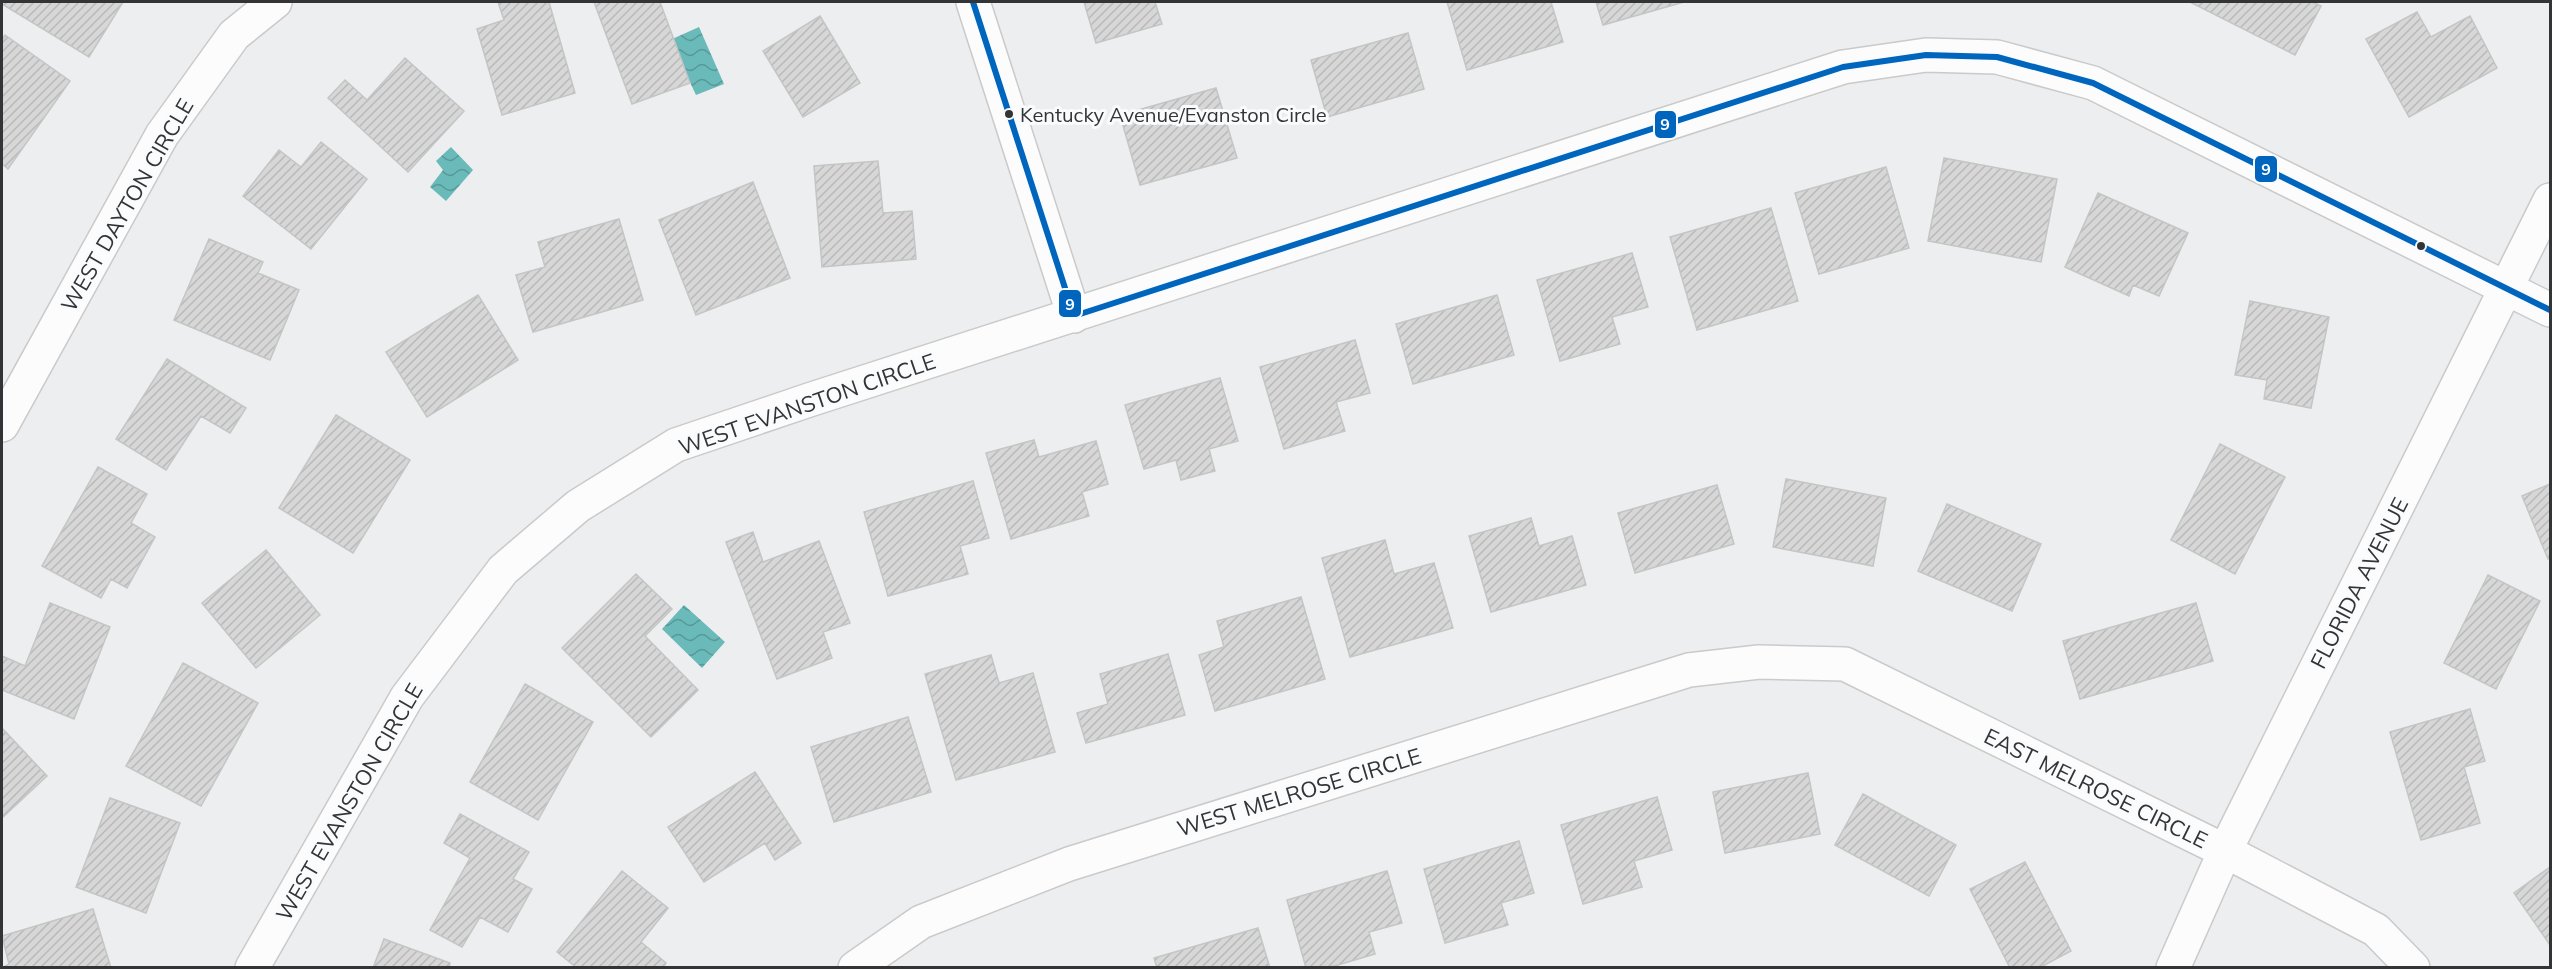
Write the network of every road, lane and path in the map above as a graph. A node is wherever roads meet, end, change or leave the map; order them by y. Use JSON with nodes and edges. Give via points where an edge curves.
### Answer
{"nodes":[{"id":1,"x":274,"y":2,"type":"edge"},
{"id":2,"x":973,"y":2,"type":"edge"},
{"id":3,"x":2550,"y":200,"type":"edge"},
{"id":4,"x":2506,"y":290,"type":"junction"},
{"id":5,"x":2550,"y":310,"type":"edge"},
{"id":6,"x":1074,"y":316,"type":"junction"},
{"id":7,"x":2,"y":425,"type":"edge"},
{"id":8,"x":1759,"y":662,"type":"joint"},
{"id":9,"x":2224,"y":851,"type":"junction"},
{"id":10,"x":252,"y":968,"type":"edge"},
{"id":11,"x":855,"y":968,"type":"edge"},
{"id":12,"x":2173,"y":968,"type":"edge"},
{"id":13,"x":2413,"y":968,"type":"edge"}],
"edges":[{"from":1,"to":7,"type":"street","name":"WEST DAYTON CIRCLE","via":[[234,35],[162,135]]},
{"from":2,"to":6,"type":"street"},
{"from":3,"to":4,"type":"street","name":"FLORIDA AVENUE"},
{"from":4,"to":5,"type":"street","name":"WEST EVANSTON CIRCLE"},
{"from":4,"to":6,"type":"street","name":"WEST EVANSTON CIRCLE","via":[[2093,83],[1998,57],[1926,55],[1843,68]]},
{"from":4,"to":9,"type":"street","name":"FLORIDA AVENUE"},
{"from":6,"to":10,"type":"street","name":"WEST EVANSTON CIRCLE","via":[[676,445],[578,506],[503,570],[407,697]]},
{"from":8,"to":9,"type":"street","name":"EAST MELROSE CIRCLE","via":[[1845,664]]},
{"from":8,"to":11,"type":"street","name":"WEST MELROSE CIRCLE","via":[[1689,670],[1069,864],[921,922]]},
{"from":9,"to":12,"type":"street","name":"FLORIDA AVENUE"},
{"from":9,"to":13,"type":"street","name":"EAST MELROSE CIRCLE","via":[[2376,930]]}]}
